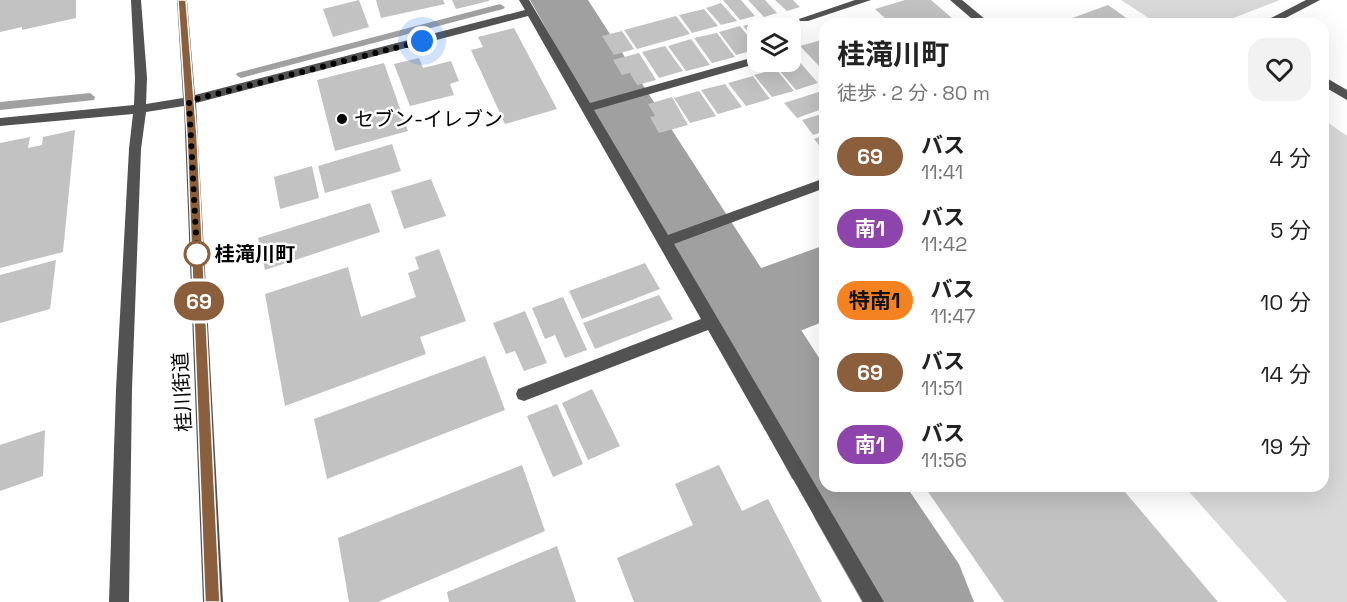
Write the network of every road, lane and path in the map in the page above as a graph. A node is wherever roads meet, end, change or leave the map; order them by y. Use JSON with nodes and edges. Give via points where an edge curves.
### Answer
{"nodes":[{"id":1,"x":136,"y":0,"type":"edge"},
{"id":2,"x":182,"y":0,"type":"edge"},
{"id":3,"x":866,"y":0,"type":"edge"},
{"id":4,"x":955,"y":0,"type":"edge"},
{"id":5,"x":1315,"y":0,"type":"edge"},
{"id":6,"x":528,"y":6,"type":"edge"},
{"id":7,"x":978,"y":18,"type":"edge"},
{"id":8,"x":1278,"y":18,"type":"edge"},
{"id":9,"x":804,"y":19,"type":"dead end"},
{"id":10,"x":747,"y":62,"type":"edge"},
{"id":11,"x":1329,"y":84,"type":"edge"},
{"id":12,"x":1347,"y":96,"type":"edge"},
{"id":13,"x":189,"y":101,"type":"junction"},
{"id":14,"x":587,"y":108,"type":"junction"},
{"id":15,"x":140,"y":109,"type":"junction"},
{"id":16,"x":0,"y":122,"type":"edge"},
{"id":17,"x":819,"y":185,"type":"edge"},
{"id":18,"x":664,"y":242,"type":"junction"},
{"id":19,"x":711,"y":322,"type":"junction"},
{"id":20,"x":524,"y":394,"type":"dead end"},
{"id":21,"x":119,"y":602,"type":"edge"},
{"id":22,"x":213,"y":602,"type":"edge"},
{"id":23,"x":874,"y":602,"type":"edge"}],
"edges":[{"from":1,"to":15,"type":"street"},
{"from":2,"to":13,"type":"street","name":"桂川街道"},
{"from":3,"to":9,"type":"street"},
{"from":4,"to":7,"type":"street"},
{"from":5,"to":8,"type":"street"},
{"from":6,"to":13,"type":"street"},
{"from":6,"to":14,"type":"street"},
{"from":10,"to":14,"type":"street"},
{"from":11,"to":12,"type":"street"},
{"from":13,"to":15,"type":"street"},
{"from":13,"to":22,"type":"street","name":"桂川街道"},
{"from":14,"to":18,"type":"street"},
{"from":15,"to":16,"type":"street"},
{"from":15,"to":21,"type":"street","via":[[124,388]]},
{"from":17,"to":18,"type":"street"},
{"from":18,"to":19,"type":"street"},
{"from":19,"to":20,"type":"street"},
{"from":19,"to":23,"type":"street"}]}
